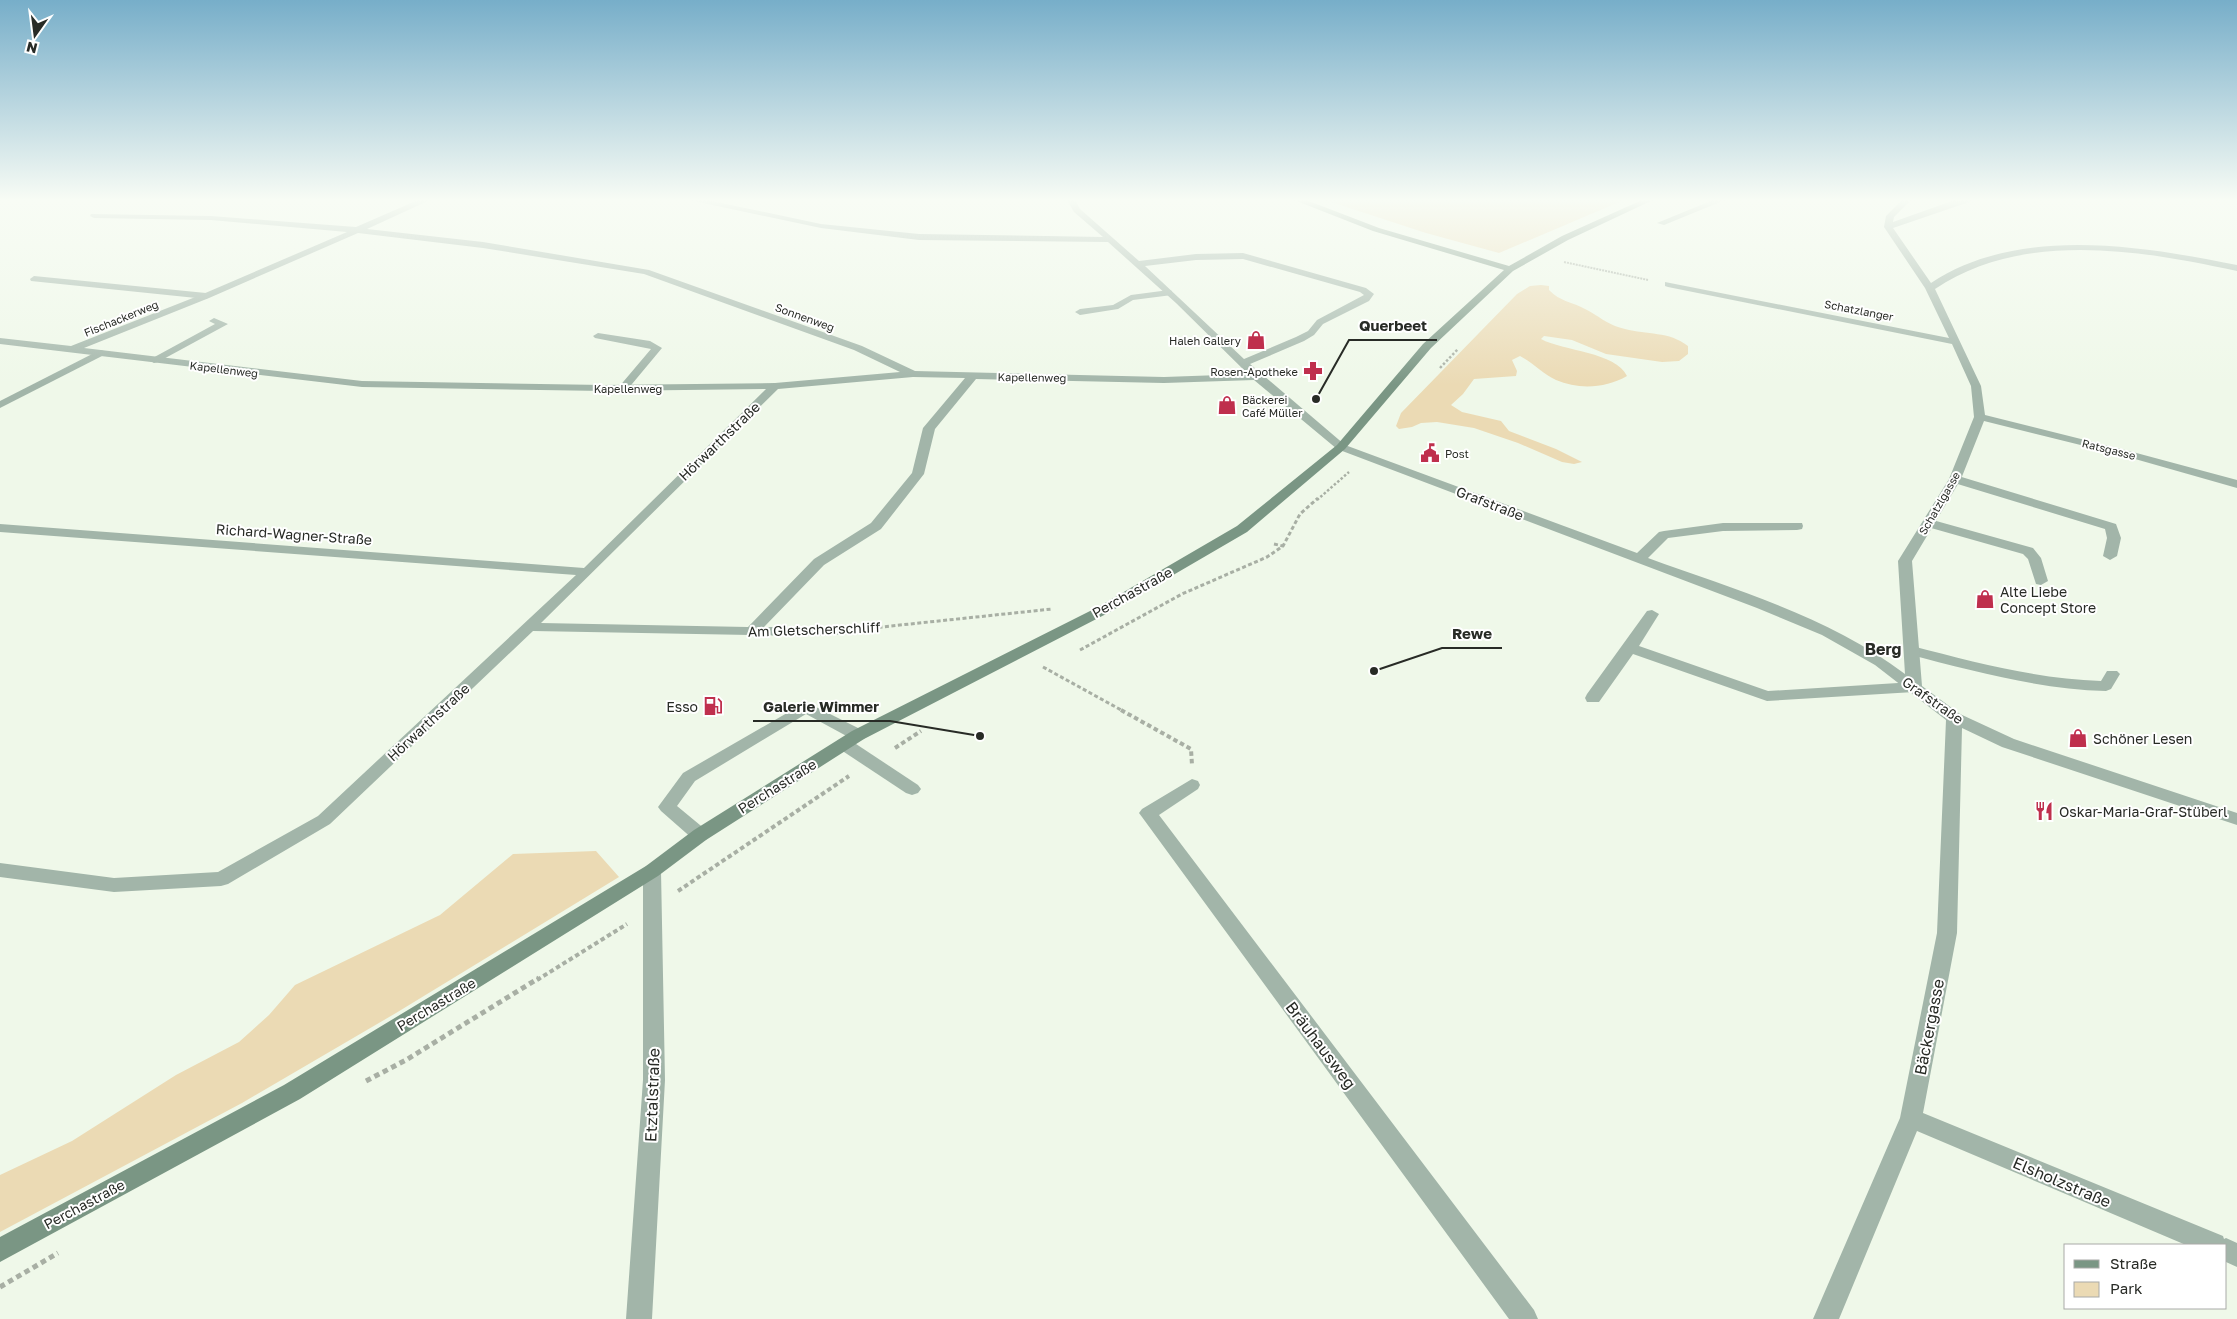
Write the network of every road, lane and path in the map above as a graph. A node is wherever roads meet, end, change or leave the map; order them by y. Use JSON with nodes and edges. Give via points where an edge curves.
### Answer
{"nodes":[{"id":1,"x":285,"y":262,"type":"edge"},
{"id":2,"x":583,"y":262,"type":"edge"},
{"id":3,"x":1134,"y":262,"type":"edge"},
{"id":4,"x":1157,"y":262,"type":"edge"},
{"id":5,"x":1263,"y":262,"type":"edge"},
{"id":6,"x":1484,"y":262,"type":"edge"},
{"id":7,"x":1523,"y":262,"type":"edge"},
{"id":8,"x":1564,"y":262,"type":"edge"},
{"id":9,"x":1912,"y":262,"type":"edge"},
{"id":10,"x":1984,"y":262,"type":"edge"},
{"id":11,"x":2208,"y":262,"type":"edge"},
{"id":12,"x":1136,"y":264,"type":"junction"},
{"id":13,"x":2237,"y":268,"type":"edge"},
{"id":14,"x":1510,"y":269,"type":"junction"},
{"id":15,"x":34,"y":279,"type":"dead end"},
{"id":16,"x":1668,"y":284,"type":"joint"},
{"id":17,"x":1930,"y":288,"type":"junction"},
{"id":18,"x":1169,"y":293,"type":"junction"},
{"id":19,"x":206,"y":296,"type":"junction"},
{"id":20,"x":1080,"y":312,"type":"dead end"},
{"id":21,"x":214,"y":321,"type":"dead end"},
{"id":22,"x":598,"y":336,"type":"dead end"},
{"id":23,"x":0,"y":341,"type":"edge"},
{"id":24,"x":1956,"y":342,"type":"junction"},
{"id":25,"x":1461,"y":347,"type":"dead end"},
{"id":26,"x":72,"y":349,"type":"junction"},
{"id":27,"x":100,"y":353,"type":"junction"},
{"id":28,"x":154,"y":360,"type":"junction"},
{"id":29,"x":1243,"y":363,"type":"junction"},
{"id":30,"x":1440,"y":368,"type":"dead end"},
{"id":31,"x":913,"y":374,"type":"junction"},
{"id":32,"x":973,"y":376,"type":"junction"},
{"id":33,"x":1257,"y":377,"type":"junction"},
{"id":34,"x":775,"y":386,"type":"junction"},
{"id":35,"x":623,"y":388,"type":"junction"},
{"id":36,"x":0,"y":405,"type":"edge"},
{"id":37,"x":1980,"y":417,"type":"junction"},
{"id":38,"x":1341,"y":447,"type":"junction"},
{"id":39,"x":1366,"y":457,"type":"junction"},
{"id":40,"x":1955,"y":478,"type":"junction"},
{"id":41,"x":2236,"y":483,"type":"edge"},
{"id":42,"x":1929,"y":523,"type":"junction"},
{"id":43,"x":1797,"y":526,"type":"dead end"},
{"id":44,"x":0,"y":528,"type":"edge"},
{"id":45,"x":1274,"y":544,"type":"dead end"},
{"id":46,"x":1283,"y":546,"type":"junction"},
{"id":47,"x":2110,"y":556,"type":"dead end"},
{"id":48,"x":1639,"y":559,"type":"junction"},
{"id":49,"x":587,"y":572,"type":"junction"},
{"id":50,"x":2041,"y":580,"type":"dead end"},
{"id":51,"x":1054,"y":609,"type":"dead end"},
{"id":52,"x":1652,"y":614,"type":"dead end"},
{"id":53,"x":528,"y":627,"type":"junction"},
{"id":54,"x":752,"y":631,"type":"junction"},
{"id":55,"x":848,"y":631,"type":"joint"},
{"id":56,"x":1630,"y":648,"type":"junction"},
{"id":57,"x":1079,"y":650,"type":"dead end"},
{"id":58,"x":1912,"y":651,"type":"junction"},
{"id":59,"x":1052,"y":663,"type":"dead end"},
{"id":60,"x":1043,"y":667,"type":"junction"},
{"id":61,"x":1035,"y":671,"type":"dead end"},
{"id":62,"x":2112,"y":674,"type":"dead end"},
{"id":63,"x":1914,"y":687,"type":"junction"},
{"id":64,"x":1592,"y":698,"type":"dead end"},
{"id":65,"x":1954,"y":718,"type":"junction"},
{"id":66,"x":928,"y":728,"type":"dead end"},
{"id":67,"x":851,"y":739,"type":"junction"},
{"id":68,"x":872,"y":762,"type":"junction"},
{"id":69,"x":1192,"y":785,"type":"joint"},
{"id":70,"x":912,"y":789,"type":"dead end"},
{"id":71,"x":2237,"y":819,"type":"edge"},
{"id":72,"x":700,"y":835,"type":"junction"},
{"id":73,"x":0,"y":870,"type":"edge"},
{"id":74,"x":652,"y":871,"type":"junction"},
{"id":75,"x":653,"y":908,"type":"junction"},
{"id":76,"x":1911,"y":1118,"type":"junction"},
{"id":77,"x":2212,"y":1244,"type":"edge"},
{"id":78,"x":0,"y":1250,"type":"edge"},
{"id":79,"x":639,"y":1319,"type":"edge"},
{"id":80,"x":1525,"y":1319,"type":"edge"},
{"id":81,"x":1826,"y":1319,"type":"edge"}],
"edges":[{"from":1,"to":19,"type":"street","name":"Fischackerweg"},
{"from":2,"to":31,"type":"street","name":"Sonnenweg","via":[[646,272],[858,348]]},
{"from":3,"to":12,"type":"street","name":"Grafstraße"},
{"from":4,"to":12,"type":"street"},
{"from":5,"to":29,"type":"street","via":[[1369,294],[1366,299],[1320,322],[1311,333]]},
{"from":6,"to":14,"type":"main road"},
{"from":7,"to":14,"type":"main road","name":"Perchastraße"},
{"from":8,"to":16,"type":"path"},
{"from":9,"to":17,"type":"street","name":"Schatzlgasse"},
{"from":10,"to":17,"type":"street","via":[[1960,270]]},
{"from":11,"to":13,"type":"street"},
{"from":12,"to":18,"type":"street","name":"Grafstraße"},
{"from":14,"to":38,"type":"main road","name":"Perchastraße","via":[[1427,346]]},
{"from":15,"to":19,"type":"street"},
{"from":16,"to":24,"type":"street","name":"Schatzlanger"},
{"from":17,"to":24,"type":"street","name":"Schatzlgasse"},
{"from":18,"to":20,"type":"street","via":[[1131,298],[1114,307]]},
{"from":18,"to":29,"type":"street","name":"Grafstraße"},
{"from":19,"to":26,"type":"street","name":"Fischackerweg"},
{"from":21,"to":28,"type":"street","via":[[223,324]]},
{"from":22,"to":35,"type":"street","via":[[650,344],[657,348]]},
{"from":23,"to":26,"type":"street","name":"Kapellenweg"},
{"from":24,"to":37,"type":"street","name":"Schatzlgasse","via":[[1976,386]]},
{"from":25,"to":30,"type":"path"},
{"from":26,"to":27,"type":"street","name":"Kapellenweg"},
{"from":27,"to":28,"type":"street","name":"Kapellenweg"},
{"from":27,"to":36,"type":"street"},
{"from":28,"to":35,"type":"street","name":"Kapellenweg","via":[[362,384]]},
{"from":29,"to":33,"type":"street","name":"Grafstraße"},
{"from":31,"to":32,"type":"street","name":"Kapellenweg"},
{"from":31,"to":34,"type":"street","name":"Kapellenweg"},
{"from":32,"to":33,"type":"street","name":"Kapellenweg","via":[[1164,380]]},
{"from":32,"to":54,"type":"street","via":[[929,428],[918,474],[876,526],[819,562]]},
{"from":33,"to":38,"type":"street","name":"Grafstraße"},
{"from":34,"to":35,"type":"street","name":"Kapellenweg"},
{"from":34,"to":49,"type":"street","name":"Hörwarthstraße"},
{"from":37,"to":40,"type":"street","name":"Schatzlgasse"},
{"from":37,"to":41,"type":"street","name":"Ratsgasse"},
{"from":38,"to":39,"type":"street","name":"Grafstraße"},
{"from":38,"to":67,"type":"main road","name":"Perchastraße","via":[[1242,529],[1103,610]]},
{"from":39,"to":46,"type":"path","via":[[1300,514]]},
{"from":39,"to":48,"type":"street","name":"Grafstraße"},
{"from":40,"to":42,"type":"street","name":"Schatzlgasse"},
{"from":40,"to":47,"type":"street","via":[[2111,527],[2114,538]]},
{"from":42,"to":50,"type":"street","via":[[2028,551],[2034,558]]},
{"from":42,"to":58,"type":"street","name":"Schatzlgasse","via":[[1905,561]]},
{"from":43,"to":48,"type":"street","via":[[1723,527],[1664,535]]},
{"from":44,"to":49,"type":"street","name":"Richard-Wagner-Straße"},
{"from":45,"to":46,"type":"path"},
{"from":46,"to":57,"type":"path","via":[[1250,566],[1182,594]]},
{"from":48,"to":63,"type":"street","name":"Grafstraße","via":[[1826,632],[1880,662]]},
{"from":49,"to":53,"type":"street","name":"Hörwarthstraße"},
{"from":51,"to":55,"type":"path","name":"Am Gletscherschliff"},
{"from":52,"to":56,"type":"street"},
{"from":53,"to":54,"type":"street","name":"Am Gletscherschliff"},
{"from":53,"to":73,"type":"street","name":"Hörwarthstraße","via":[[324,820],[221,879],[114,885]]},
{"from":54,"to":55,"type":"street","name":"Am Gletscherschliff"},
{"from":56,"to":63,"type":"street","via":[[1767,696]]},
{"from":56,"to":64,"type":"street"},
{"from":58,"to":62,"type":"street","via":[[1994,671],[2080,686],[2106,686]]},
{"from":58,"to":63,"type":"street","name":"Schatzlgasse"},
{"from":59,"to":60,"type":"path"},
{"from":60,"to":61,"type":"path"},
{"from":60,"to":69,"type":"path","via":[[1191,749]]},
{"from":63,"to":65,"type":"street","name":"Grafstraße"},
{"from":65,"to":71,"type":"street","name":"Grafstraße","via":[[2008,742]]},
{"from":65,"to":76,"type":"street","name":"Bäckergasse","via":[[1947,932]]},
{"from":66,"to":68,"type":"path"},
{"from":67,"to":68,"type":"street"},
{"from":67,"to":72,"type":"main road","name":"Perchastraße"},
{"from":67,"to":72,"type":"street","via":[[806,707],[689,777],[667,807]]},
{"from":68,"to":70,"type":"street"},
{"from":68,"to":75,"type":"path"},
{"from":69,"to":80,"type":"street","name":"Bräuhausweg","via":[[1148,813]]},
{"from":72,"to":74,"type":"main road","name":"Perchastraße"},
{"from":74,"to":75,"type":"street","name":"Etztalstraße"},
{"from":74,"to":78,"type":"main road","name":"Perchastraße","via":[[292,1092]]},
{"from":75,"to":79,"type":"street","name":"Etztalstraße","via":[[654,1080]]},
{"from":76,"to":77,"type":"street","name":"Elsholzstraße"},
{"from":76,"to":81,"type":"street","name":"Bäckergasse"}]}
